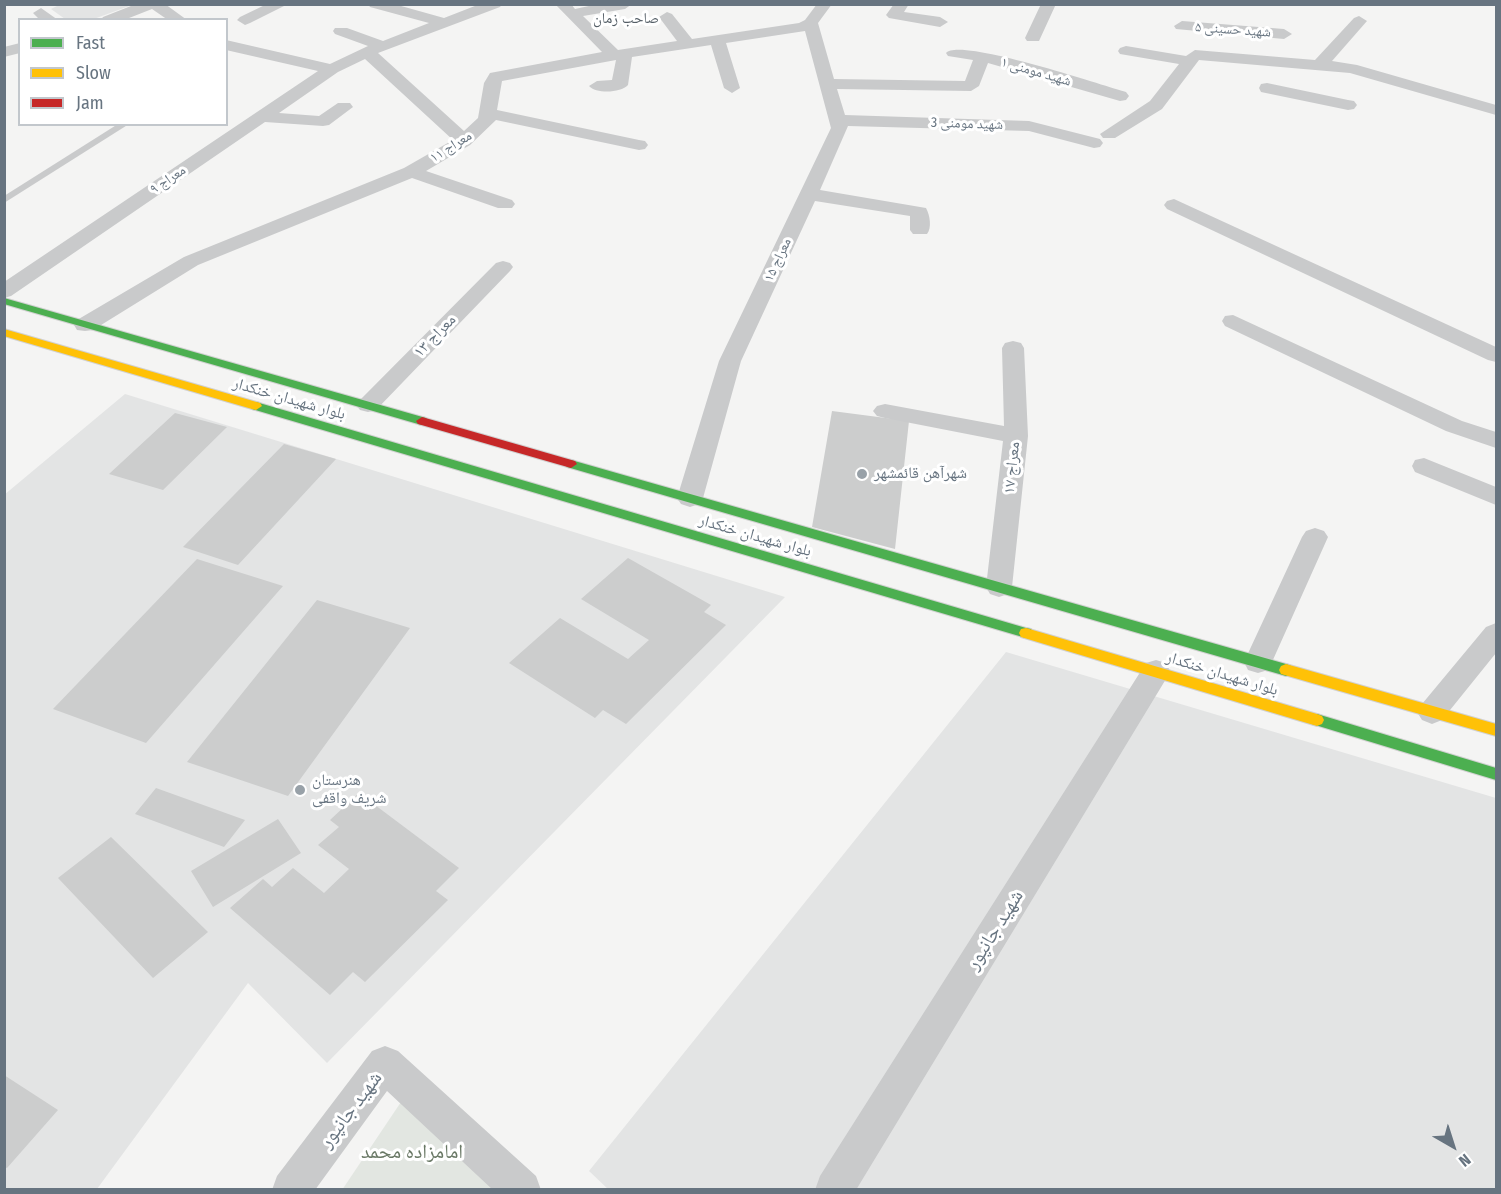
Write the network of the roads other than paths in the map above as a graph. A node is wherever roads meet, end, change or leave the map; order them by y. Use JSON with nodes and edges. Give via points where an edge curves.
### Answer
{"nodes":[{"id":1,"x":153,"y":4,"type":"edge"},
{"id":2,"x":281,"y":4,"type":"edge"},
{"id":3,"x":375,"y":4,"type":"edge"},
{"id":4,"x":495,"y":4,"type":"edge"},
{"id":5,"x":626,"y":4,"type":"edge"},
{"id":6,"x":799,"y":4,"type":"edge"},
{"id":7,"x":902,"y":4,"type":"edge"},
{"id":8,"x":1049,"y":4,"type":"edge"},
{"id":9,"x":567,"y":9,"type":"edge"},
{"id":10,"x":819,"y":12,"type":"edge"},
{"id":11,"x":667,"y":17,"type":"dead end"},
{"id":12,"x":114,"y":18,"type":"edge"},
{"id":13,"x":177,"y":18,"type":"edge"},
{"id":14,"x":245,"y":20,"type":"dead end"},
{"id":15,"x":1359,"y":21,"type":"dead end"},
{"id":16,"x":940,"y":22,"type":"dead end"},
{"id":17,"x":446,"y":23,"type":"junction"},
{"id":18,"x":341,"y":32,"type":"dead end"},
{"id":19,"x":1284,"y":34,"type":"dead end"},
{"id":20,"x":1033,"y":38,"type":"dead end"},
{"id":21,"x":717,"y":39,"type":"junction"},
{"id":22,"x":688,"y":44,"type":"junction"},
{"id":23,"x":228,"y":45,"type":"edge"},
{"id":24,"x":375,"y":49,"type":"junction"},
{"id":25,"x":1126,"y":51,"type":"dead end"},
{"id":26,"x":954,"y":53,"type":"dead end"},
{"id":27,"x":619,"y":54,"type":"junction"},
{"id":28,"x":983,"y":56,"type":"junction"},
{"id":29,"x":1192,"y":58,"type":"junction"},
{"id":30,"x":1286,"y":63,"type":"junction"},
{"id":31,"x":1320,"y":66,"type":"junction"},
{"id":32,"x":332,"y":69,"type":"junction"},
{"id":33,"x":828,"y":84,"type":"junction"},
{"id":34,"x":597,"y":86,"type":"dead end"},
{"id":35,"x":732,"y":88,"type":"dead end"},
{"id":36,"x":1267,"y":88,"type":"junction"},
{"id":37,"x":1120,"y":96,"type":"dead end"},
{"id":38,"x":1254,"y":104,"type":"dead end"},
{"id":39,"x":1348,"y":105,"type":"dead end"},
{"id":40,"x":344,"y":106,"type":"dead end"},
{"id":41,"x":1497,"y":110,"type":"edge"},
{"id":42,"x":489,"y":113,"type":"junction"},
{"id":43,"x":261,"y":117,"type":"junction"},
{"id":44,"x":838,"y":120,"type":"junction"},
{"id":45,"x":122,"y":126,"type":"edge"},
{"id":46,"x":464,"y":141,"type":"junction"},
{"id":47,"x":639,"y":144,"type":"dead end"},
{"id":48,"x":411,"y":172,"type":"junction"},
{"id":49,"x":809,"y":194,"type":"junction"},
{"id":50,"x":4,"y":200,"type":"edge"},
{"id":51,"x":505,"y":204,"type":"dead end"},
{"id":52,"x":1174,"y":205,"type":"dead end"},
{"id":53,"x":920,"y":230,"type":"dead end"},
{"id":54,"x":503,"y":267,"type":"dead end"},
{"id":55,"x":4,"y":292,"type":"edge"},
{"id":56,"x":4,"y":301,"type":"edge"},
{"id":57,"x":1233,"y":321,"type":"dead end"},
{"id":58,"x":85,"y":326,"type":"junction"},
{"id":59,"x":4,"y":332,"type":"edge"},
{"id":60,"x":1013,"y":348,"type":"dead end"},
{"id":61,"x":1497,"y":355,"type":"edge"},
{"id":62,"x":368,"y":405,"type":"junction"},
{"id":63,"x":885,"y":411,"type":"dead end"},
{"id":64,"x":1016,"y":436,"type":"junction"},
{"id":65,"x":1497,"y":440,"type":"edge"},
{"id":66,"x":1424,"y":466,"type":"dead end"},
{"id":67,"x":1497,"y":497,"type":"edge"},
{"id":68,"x":690,"y":498,"type":"junction"},
{"id":69,"x":1315,"y":537,"type":"dead end"},
{"id":70,"x":999,"y":587,"type":"junction"},
{"id":71,"x":1497,"y":634,"type":"edge"},
{"id":72,"x":1258,"y":662,"type":"junction"},
{"id":73,"x":1156,"y":671,"type":"junction"},
{"id":74,"x":1432,"y":712,"type":"junction"},
{"id":75,"x":1497,"y":730,"type":"edge"},
{"id":76,"x":1497,"y":774,"type":"edge"},
{"id":77,"x":291,"y":1190,"type":"edge"},
{"id":78,"x":522,"y":1190,"type":"edge"},
{"id":79,"x":834,"y":1190,"type":"edge"}],
"edges":[{"from":1,"to":12,"type":"street"},
{"from":1,"to":13,"type":"street"},
{"from":2,"to":14,"type":"street"},
{"from":3,"to":17,"type":"street"},
{"from":4,"to":17,"type":"street","name":"معراج ۹"},
{"from":5,"to":9,"type":"street"},
{"from":6,"to":10,"type":"street"},
{"from":7,"to":16,"type":"street","via":[[894,15]]},
{"from":8,"to":20,"type":"street"},
{"from":9,"to":27,"type":"street"},
{"from":10,"to":21,"type":"street","via":[[803,27]]},
{"from":10,"to":33,"type":"street"},
{"from":11,"to":22,"type":"street"},
{"from":15,"to":31,"type":"street"},
{"from":17,"to":24,"type":"street","name":"معراج ۹"},
{"from":18,"to":24,"type":"street"},
{"from":19,"to":29,"type":"street","name":"شهید حسینی ۵","via":[[1178,19]]},
{"from":21,"to":22,"type":"street"},
{"from":21,"to":35,"type":"street"},
{"from":22,"to":27,"type":"street"},
{"from":23,"to":32,"type":"street"},
{"from":24,"to":32,"type":"street","name":"معراج ۹"},
{"from":24,"to":46,"type":"street"},
{"from":25,"to":29,"type":"street"},
{"from":26,"to":28,"type":"street"},
{"from":27,"to":34,"type":"street","via":[[620,85]]},
{"from":27,"to":42,"type":"street","via":[[496,77]]},
{"from":28,"to":33,"type":"street","name":"شهید مومنی ۱","via":[[971,86]]},
{"from":28,"to":37,"type":"street","name":"شهید مومنی ۱"},
{"from":29,"to":30,"type":"street"},
{"from":29,"to":44,"type":"street","name":"شهید مومنی 3","via":[[1156,105],[1102,139],[1029,126]]},
{"from":30,"to":31,"type":"street"},
{"from":30,"to":36,"type":"street"},
{"from":31,"to":41,"type":"street","via":[[1351,68]]},
{"from":32,"to":43,"type":"street","name":"معراج ۹"},
{"from":33,"to":44,"type":"street"},
{"from":36,"to":38,"type":"street"},
{"from":36,"to":39,"type":"street"},
{"from":40,"to":43,"type":"street","via":[[323,121]]},
{"from":42,"to":46,"type":"street","name":"معراج ۱۱","via":[[487,120]]},
{"from":42,"to":47,"type":"street"},
{"from":43,"to":55,"type":"street","name":"معراج ۹"},
{"from":44,"to":49,"type":"street","name":"معراج ۱۵","via":[[840,128]]},
{"from":45,"to":50,"type":"lane"},
{"from":46,"to":48,"type":"street","name":"معراج ۱۱"},
{"from":48,"to":51,"type":"street"},
{"from":48,"to":58,"type":"street","name":"معراج ۱۱","via":[[191,261]]},
{"from":49,"to":53,"type":"street","via":[[919,212]]},
{"from":49,"to":68,"type":"street","name":"معراج ۱۵","via":[[730,361]]},
{"from":52,"to":61,"type":"street"},
{"from":54,"to":62,"type":"street","name":"معراج ۱۳"},
{"from":56,"to":58,"type":"highway","name":"بلوار شهیدان خنکدار"},
{"from":57,"to":65,"type":"street","via":[[1454,426]]},
{"from":58,"to":62,"type":"highway","name":"بلوار شهیدان خنکدار"},
{"from":59,"to":73,"type":"highway","name":"بلوار شهیدان خنکدار"},
{"from":60,"to":64,"type":"street","name":"معراج ۱۷"},
{"from":62,"to":68,"type":"highway","name":"بلوار شهیدان خنکدار"},
{"from":63,"to":64,"type":"street"},
{"from":64,"to":70,"type":"street","name":"معراج ۱۷"},
{"from":66,"to":67,"type":"street"},
{"from":68,"to":70,"type":"highway","name":"بلوار شهیدان خنکدار"},
{"from":69,"to":72,"type":"street"},
{"from":70,"to":72,"type":"highway","name":"بلوار شهیدان خنکدار"},
{"from":71,"to":74,"type":"street"},
{"from":72,"to":74,"type":"highway","name":"بلوار شهیدان خنکدار"},
{"from":73,"to":76,"type":"highway","name":"بلوار شهیدان خنکدار"},
{"from":73,"to":79,"type":"street","name":"شهید جانپور"},
{"from":74,"to":75,"type":"highway","name":"بلوار شهیدان خنکدار"},
{"from":77,"to":78,"type":"street","name":"شهید جانپور","via":[[385,1064]]}]}
